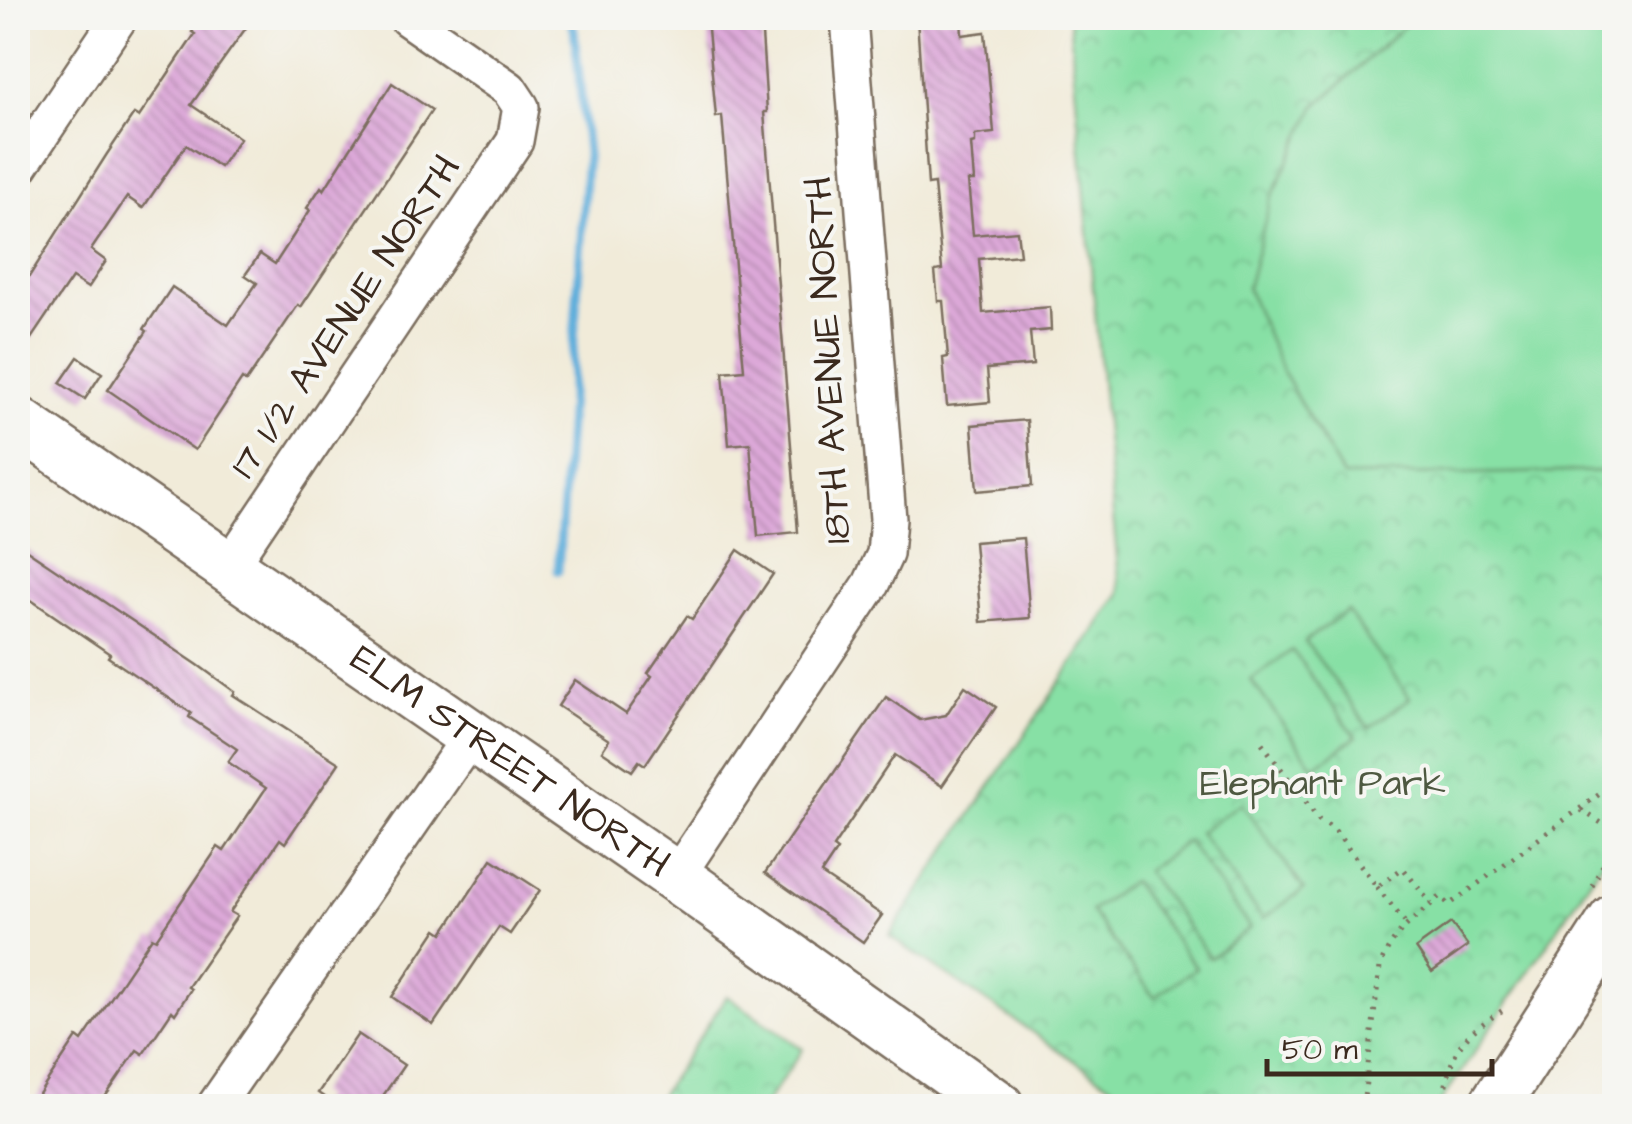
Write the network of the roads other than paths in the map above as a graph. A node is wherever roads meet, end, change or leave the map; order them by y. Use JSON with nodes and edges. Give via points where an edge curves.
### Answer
{"nodes":[{"id":1,"x":120,"y":18,"type":"edge"},
{"id":2,"x":407,"y":18,"type":"edge"},
{"id":3,"x":850,"y":18,"type":"edge"},
{"id":4,"x":18,"y":169,"type":"edge"},
{"id":5,"x":18,"y":422,"type":"edge"},
{"id":6,"x":228,"y":568,"type":"junction"},
{"id":7,"x":471,"y":736,"type":"junction"},
{"id":8,"x":676,"y":876,"type":"junction"},
{"id":9,"x":1601,"y":907,"type":"edge"},
{"id":10,"x":214,"y":1106,"type":"edge"},
{"id":11,"x":998,"y":1106,"type":"edge"},
{"id":12,"x":1494,"y":1106,"type":"edge"}],
"edges":[{"from":1,"to":4,"type":"street"},
{"from":2,"to":6,"type":"street","name":"17 1/2 AVENUE NORTH","via":[[510,89],[521,107],[516,141]]},
{"from":3,"to":8,"type":"street","name":"18TH AVENUE NORTH","via":[[888,519],[885,554]]},
{"from":5,"to":6,"type":"street","name":"ELM STREET NORTH"},
{"from":6,"to":7,"type":"street","name":"ELM STREET NORTH"},
{"from":7,"to":8,"type":"street","name":"ELM STREET NORTH"},
{"from":7,"to":10,"type":"street"},
{"from":8,"to":11,"type":"street","name":"ELM STREET NORTH"},
{"from":9,"to":12,"type":"street"}]}
